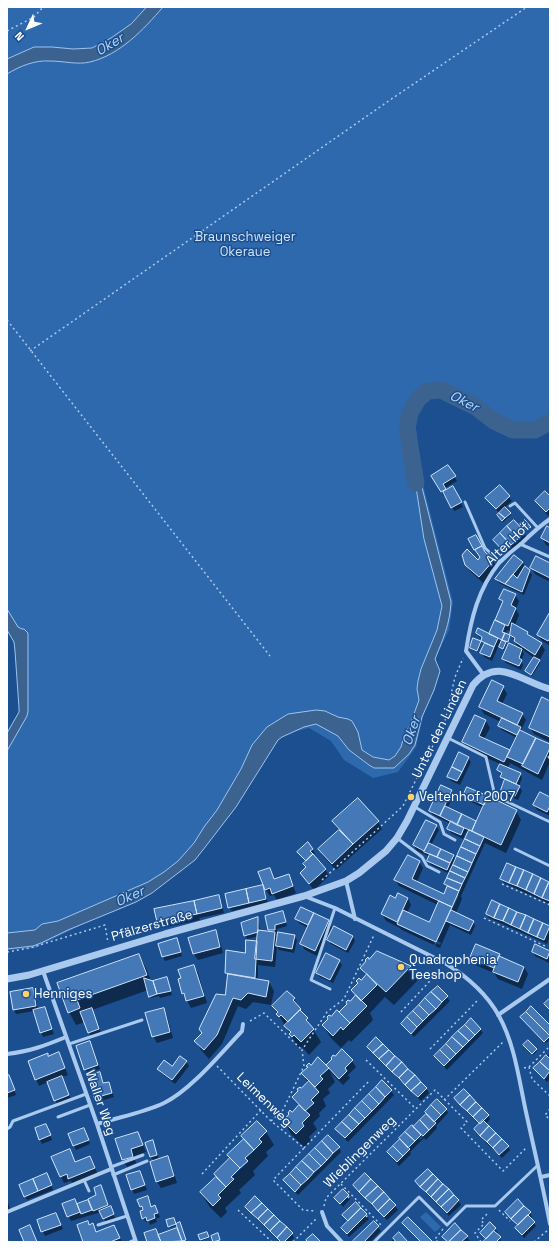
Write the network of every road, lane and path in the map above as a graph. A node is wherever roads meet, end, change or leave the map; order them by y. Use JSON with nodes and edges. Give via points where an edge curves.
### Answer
{"nodes":[{"id":1,"x":43,"y":7,"type":"edge"},
{"id":2,"x":527,"y":7,"type":"edge"},
{"id":3,"x":7,"y":31,"type":"edge"},
{"id":4,"x":7,"y":320,"type":"edge"},
{"id":5,"x":30,"y":351,"type":"junction"},
{"id":6,"x":465,"y":502,"type":"dead end"},
{"id":7,"x":510,"y":506,"type":"dead end"},
{"id":8,"x":550,"y":519,"type":"edge"},
{"id":9,"x":538,"y":528,"type":"junction"},
{"id":10,"x":520,"y":544,"type":"junction"},
{"id":11,"x":550,"y":557,"type":"edge"},
{"id":12,"x":500,"y":562,"type":"junction"},
{"id":13,"x":466,"y":651,"type":"junction"},
{"id":14,"x":270,"y":656,"type":"dead end"},
{"id":15,"x":483,"y":674,"type":"junction"},
{"id":16,"x":550,"y":690,"type":"edge"},
{"id":17,"x":448,"y":738,"type":"junction"},
{"id":18,"x":415,"y":807,"type":"junction"},
{"id":19,"x":550,"y":822,"type":"edge"},
{"id":20,"x":397,"y":838,"type":"junction"},
{"id":21,"x":455,"y":840,"type":"dead end"},
{"id":22,"x":516,"y":849,"type":"dead end"},
{"id":23,"x":550,"y":866,"type":"edge"},
{"id":24,"x":439,"y":872,"type":"dead end"},
{"id":25,"x":322,"y":880,"type":"dead end"},
{"id":26,"x":346,"y":881,"type":"junction"},
{"id":27,"x":502,"y":884,"type":"dead end"},
{"id":28,"x":304,"y":896,"type":"junction"},
{"id":29,"x":550,"y":905,"type":"edge"},
{"id":30,"x":335,"y":908,"type":"junction"},
{"id":31,"x":484,"y":918,"type":"dead end"},
{"id":32,"x":355,"y":919,"type":"junction"},
{"id":33,"x":376,"y":930,"type":"junction"},
{"id":34,"x":545,"y":946,"type":"dead end"},
{"id":35,"x":110,"y":951,"type":"junction"},
{"id":36,"x":7,"y":952,"type":"edge"},
{"id":37,"x":445,"y":963,"type":"junction"},
{"id":38,"x":43,"y":971,"type":"junction"},
{"id":39,"x":7,"y":979,"type":"edge"},
{"id":40,"x":550,"y":979,"type":"edge"},
{"id":41,"x":330,"y":989,"type":"dead end"},
{"id":42,"x":483,"y":994,"type":"junction"},
{"id":43,"x":401,"y":1012,"type":"dead end"},
{"id":44,"x":498,"y":1015,"type":"junction"},
{"id":45,"x":142,"y":1020,"type":"dead end"},
{"id":46,"x":243,"y":1024,"type":"joint"},
{"id":47,"x":508,"y":1036,"type":"junction"},
{"id":48,"x":66,"y":1037,"type":"junction"},
{"id":49,"x":69,"y":1044,"type":"junction"},
{"id":50,"x":550,"y":1046,"type":"edge"},
{"id":51,"x":430,"y":1049,"type":"dead end"},
{"id":52,"x":302,"y":1050,"type":"junction"},
{"id":53,"x":7,"y":1054,"type":"edge"},
{"id":54,"x":366,"y":1060,"type":"dead end"},
{"id":55,"x":213,"y":1062,"type":"junction"},
{"id":56,"x":529,"y":1067,"type":"junction"},
{"id":57,"x":516,"y":1068,"type":"junction"},
{"id":58,"x":369,"y":1081,"type":"dead end"},
{"id":59,"x":86,"y":1094,"type":"junction"},
{"id":60,"x":550,"y":1096,"type":"edge"},
{"id":61,"x":444,"y":1100,"type":"junction"},
{"id":62,"x":90,"y":1104,"type":"junction"},
{"id":63,"x":416,"y":1109,"type":"junction"},
{"id":64,"x":550,"y":1109,"type":"edge"},
{"id":65,"x":261,"y":1110,"type":"junction"},
{"id":66,"x":58,"y":1117,"type":"dead end"},
{"id":67,"x":548,"y":1118,"type":"dead end"},
{"id":68,"x":272,"y":1121,"type":"junction"},
{"id":69,"x":97,"y":1124,"type":"junction"},
{"id":70,"x":7,"y":1129,"type":"edge"},
{"id":71,"x":532,"y":1142,"type":"junction"},
{"id":72,"x":304,"y":1148,"type":"junction"},
{"id":73,"x":142,"y":1155,"type":"dead end"},
{"id":74,"x":147,"y":1161,"type":"dead end"},
{"id":75,"x":538,"y":1166,"type":"junction"},
{"id":76,"x":111,"y":1168,"type":"junction"},
{"id":77,"x":202,"y":1174,"type":"dead end"},
{"id":78,"x":113,"y":1175,"type":"junction"},
{"id":79,"x":550,"y":1175,"type":"edge"},
{"id":80,"x":541,"y":1177,"type":"junction"},
{"id":81,"x":84,"y":1180,"type":"junction"},
{"id":82,"x":341,"y":1184,"type":"junction"},
{"id":83,"x":89,"y":1192,"type":"dead end"},
{"id":84,"x":350,"y":1194,"type":"junction"},
{"id":85,"x":348,"y":1198,"type":"dead end"},
{"id":86,"x":495,"y":1206,"type":"junction"},
{"id":87,"x":238,"y":1210,"type":"dead end"},
{"id":88,"x":7,"y":1212,"type":"edge"},
{"id":89,"x":322,"y":1212,"type":"junction"},
{"id":90,"x":369,"y":1214,"type":"junction"},
{"id":91,"x":127,"y":1216,"type":"junction"},
{"id":92,"x":366,"y":1217,"type":"dead end"},
{"id":93,"x":510,"y":1221,"type":"dead end"},
{"id":94,"x":447,"y":1224,"type":"junction"},
{"id":95,"x":550,"y":1224,"type":"edge"},
{"id":96,"x":98,"y":1226,"type":"dead end"},
{"id":97,"x":550,"y":1229,"type":"edge"},
{"id":98,"x":387,"y":1230,"type":"junction"},
{"id":99,"x":136,"y":1241,"type":"edge"},
{"id":100,"x":130,"y":1242,"type":"edge"},
{"id":101,"x":272,"y":1242,"type":"edge"},
{"id":102,"x":293,"y":1242,"type":"edge"},
{"id":103,"x":342,"y":1242,"type":"edge"},
{"id":104,"x":374,"y":1242,"type":"edge"},
{"id":105,"x":438,"y":1242,"type":"edge"},
{"id":106,"x":480,"y":1242,"type":"edge"},
{"id":107,"x":534,"y":1242,"type":"edge"}],
"edges":[{"from":1,"to":3,"type":"path","via":[[34,16]]},
{"from":2,"to":5,"type":"path"},
{"from":4,"to":5,"type":"path"},
{"from":5,"to":14,"type":"path"},
{"from":6,"to":12,"type":"lane","via":[[485,548]]},
{"from":7,"to":9,"type":"lane","via":[[515,503]]},
{"from":8,"to":9,"type":"street","name":"Alter Hof"},
{"from":9,"to":10,"type":"street","name":"Alter Hof"},
{"from":10,"to":11,"type":"lane"},
{"from":10,"to":12,"type":"street","name":"Alter Hof"},
{"from":12,"to":13,"type":"street","name":"Alter Hof","via":[[478,598]]},
{"from":13,"to":15,"type":"street"},
{"from":13,"to":25,"type":"path","via":[[454,677],[445,721],[403,806]]},
{"from":15,"to":16,"type":"street","name":"Unter den Linden","via":[[499,670]]},
{"from":15,"to":17,"type":"street","name":"Unter den Linden","via":[[473,685]]},
{"from":17,"to":18,"type":"street","name":"Unter den Linden"},
{"from":17,"to":19,"type":"lane","via":[[486,757],[495,796]]},
{"from":18,"to":20,"type":"street","name":"Unter den Linden"},
{"from":18,"to":21,"type":"lane","via":[[440,822],[444,834]]},
{"from":20,"to":24,"type":"lane","via":[[422,857],[427,866]]},
{"from":20,"to":26,"type":"street","name":"Unter den Linden","via":[[376,860]]},
{"from":22,"to":23,"type":"lane"},
{"from":26,"to":28,"type":"street","name":"Unter den Linden"},
{"from":26,"to":32,"type":"street"},
{"from":27,"to":29,"type":"path"},
{"from":28,"to":30,"type":"street"},
{"from":28,"to":35,"type":"street","name":"Pfälzerstraße"},
{"from":30,"to":32,"type":"street"},
{"from":30,"to":41,"type":"lane","via":[[311,980]]},
{"from":31,"to":34,"type":"path"},
{"from":32,"to":33,"type":"street"},
{"from":33,"to":37,"type":"street"},
{"from":33,"to":52,"type":"path","via":[[344,999],[327,1012]]},
{"from":35,"to":36,"type":"path","via":[[105,925],[30,948]]},
{"from":35,"to":38,"type":"street","name":"Pfälzerstraße"},
{"from":37,"to":42,"type":"street"},
{"from":37,"to":43,"type":"path","via":[[438,974]]},
{"from":38,"to":39,"type":"street","name":"Pfälzerstraße"},
{"from":38,"to":48,"type":"street","name":"Waller Weg"},
{"from":40,"to":44,"type":"street"},
{"from":42,"to":44,"type":"street"},
{"from":42,"to":51,"type":"path"},
{"from":44,"to":47,"type":"street"},
{"from":45,"to":49,"type":"lane"},
{"from":46,"to":52,"type":"path","via":[[264,1013]]},
{"from":46,"to":55,"type":"street","via":[[242,1031]]},
{"from":47,"to":57,"type":"street"},
{"from":47,"to":61,"type":"path"},
{"from":48,"to":49,"type":"street","name":"Waller Weg"},
{"from":48,"to":53,"type":"street","via":[[39,1048]]},
{"from":49,"to":59,"type":"street","name":"Waller Weg"},
{"from":50,"to":56,"type":"path"},
{"from":52,"to":68,"type":"path","via":[[304,1066],[283,1110]]},
{"from":54,"to":63,"type":"path"},
{"from":55,"to":65,"type":"path","name":"Leimenweg"},
{"from":55,"to":69,"type":"street","via":[[184,1089],[165,1102]]},
{"from":56,"to":57,"type":"path"},
{"from":56,"to":60,"type":"path","via":[[532,1079]]},
{"from":57,"to":71,"type":"street"},
{"from":58,"to":72,"type":"path"},
{"from":59,"to":62,"type":"street","name":"Waller Weg"},
{"from":59,"to":70,"type":"lane","via":[[13,1120]]},
{"from":61,"to":63,"type":"path","name":"Wieblingenweg","via":[[434,1090]]},
{"from":61,"to":71,"type":"path","name":"Wieblingenweg","via":[[467,1122],[461,1128],[504,1171]]},
{"from":62,"to":66,"type":"lane"},
{"from":62,"to":69,"type":"street","name":"Waller Weg"},
{"from":63,"to":82,"type":"path","name":"Wieblingenweg"},
{"from":64,"to":67,"type":"path","via":[[545,1115]]},
{"from":65,"to":68,"type":"path","name":"Leimenweg"},
{"from":65,"to":77,"type":"path"},
{"from":68,"to":72,"type":"path","name":"Leimenweg"},
{"from":69,"to":76,"type":"street","name":"Waller Weg"},
{"from":71,"to":75,"type":"street"},
{"from":72,"to":89,"type":"path","via":[[273,1180],[303,1210]]},
{"from":73,"to":76,"type":"lane"},
{"from":74,"to":78,"type":"lane"},
{"from":75,"to":80,"type":"street"},
{"from":75,"to":86,"type":"lane"},
{"from":76,"to":78,"type":"street","name":"Waller Weg"},
{"from":76,"to":81,"type":"street"},
{"from":78,"to":91,"type":"street","name":"Waller Weg"},
{"from":79,"to":80,"type":"street"},
{"from":80,"to":95,"type":"street"},
{"from":81,"to":83,"type":"lane"},
{"from":81,"to":88,"type":"street"},
{"from":82,"to":84,"type":"path"},
{"from":82,"to":89,"type":"path","name":"Wieblingenweg","via":[[326,1198]]},
{"from":84,"to":85,"type":"path"},
{"from":84,"to":90,"type":"path"},
{"from":86,"to":93,"type":"path"},
{"from":86,"to":94,"type":"lane","via":[[466,1206]]},
{"from":86,"to":106,"type":"path","via":[[481,1220],[484,1224],[475,1233]]},
{"from":87,"to":101,"type":"path"},
{"from":89,"to":102,"type":"path","name":"Wieblingenweg"},
{"from":89,"to":103,"type":"street","via":[[327,1226]]},
{"from":90,"to":92,"type":"path"},
{"from":90,"to":98,"type":"path"},
{"from":91,"to":96,"type":"lane"},
{"from":91,"to":99,"type":"street","name":"Waller Weg"},
{"from":94,"to":98,"type":"lane","via":[[419,1197]]},
{"from":94,"to":105,"type":"path","via":[[435,1239]]},
{"from":97,"to":107,"type":"path"},
{"from":98,"to":104,"type":"lane"},
{"from":99,"to":100,"type":"lane"}]}
